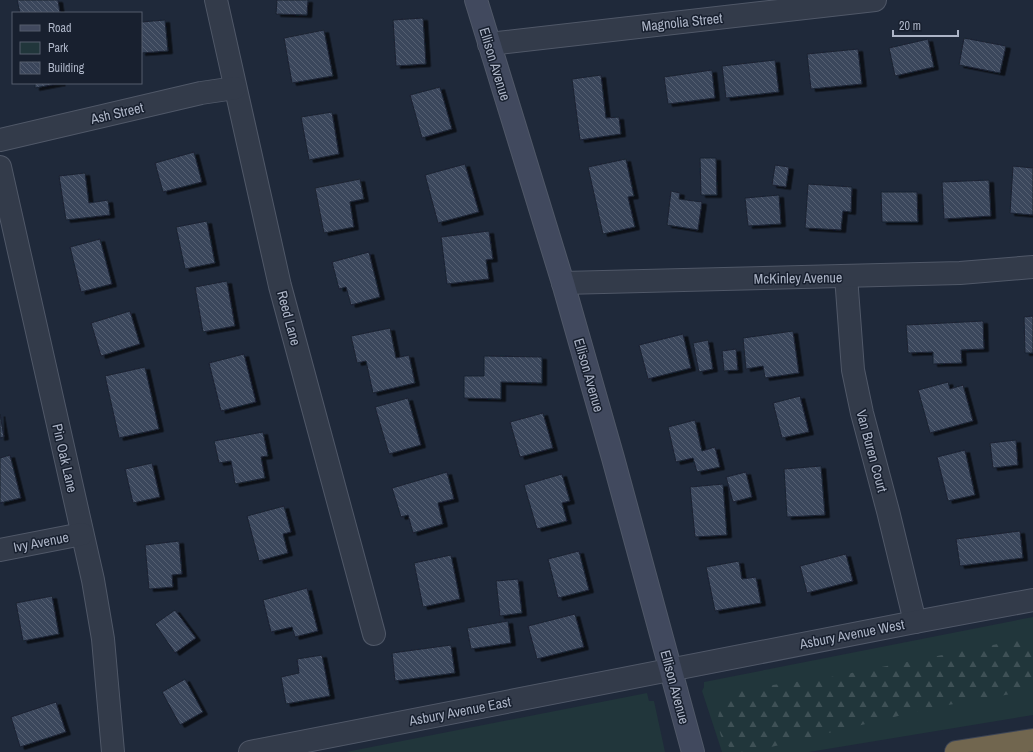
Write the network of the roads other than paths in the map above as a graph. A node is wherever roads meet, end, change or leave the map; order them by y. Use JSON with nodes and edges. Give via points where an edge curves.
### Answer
{"nodes":[{"id":1,"x":216,"y":0,"type":"edge"},
{"id":2,"x":476,"y":0,"type":"edge"},
{"id":3,"x":875,"y":0,"type":"edge"},
{"id":4,"x":489,"y":44,"type":"junction"},
{"id":5,"x":235,"y":88,"type":"junction"},
{"id":6,"x":0,"y":140,"type":"edge"},
{"id":7,"x":0,"y":167,"type":"edge"},
{"id":8,"x":1033,"y":267,"type":"edge"},
{"id":9,"x":846,"y":276,"type":"junction"},
{"id":10,"x":563,"y":283,"type":"junction"},
{"id":11,"x":82,"y":534,"type":"junction"},
{"id":12,"x":0,"y":550,"type":"edge"},
{"id":13,"x":1033,"y":600,"type":"edge"},
{"id":14,"x":915,"y":622,"type":"junction"},
{"id":15,"x":374,"y":634,"type":"dead end"},
{"id":16,"x":671,"y":670,"type":"junction"},
{"id":17,"x":1033,"y":740,"type":"edge"},
{"id":18,"x":113,"y":752,"type":"edge"},
{"id":19,"x":250,"y":752,"type":"edge"},
{"id":20,"x":693,"y":752,"type":"edge"},
{"id":21,"x":956,"y":752,"type":"edge"}],
"edges":[{"from":1,"to":5,"type":"street","name":"Reed Lane"},
{"from":2,"to":4,"type":"street","name":"Ellison Avenue"},
{"from":3,"to":4,"type":"street","name":"Magnolia Street"},
{"from":4,"to":10,"type":"street","name":"Ellison Avenue"},
{"from":5,"to":6,"type":"street","name":"Ash Street","via":[[201,93]]},
{"from":5,"to":15,"type":"street","name":"Reed Lane","via":[[280,286]]},
{"from":7,"to":11,"type":"street","name":"Pin Oak Lane"},
{"from":8,"to":9,"type":"street","name":"McKinley Avenue","via":[[960,273]]},
{"from":9,"to":10,"type":"street","name":"McKinley Avenue"},
{"from":9,"to":14,"type":"street","name":"Van Buren Court","via":[[853,370]]},
{"from":10,"to":16,"type":"street","name":"Ellison Avenue"},
{"from":11,"to":12,"type":"street","name":"Ivy Avenue"},
{"from":11,"to":18,"type":"street","name":"Pin Oak Lane","via":[[104,639]]},
{"from":13,"to":14,"type":"street","name":"Asbury Avenue West"},
{"from":14,"to":16,"type":"street","name":"Asbury Avenue West"},
{"from":16,"to":19,"type":"street","name":"Asbury Avenue East"},
{"from":16,"to":20,"type":"street","name":"Ellison Avenue"},
{"from":17,"to":21,"type":"highway"}]}
